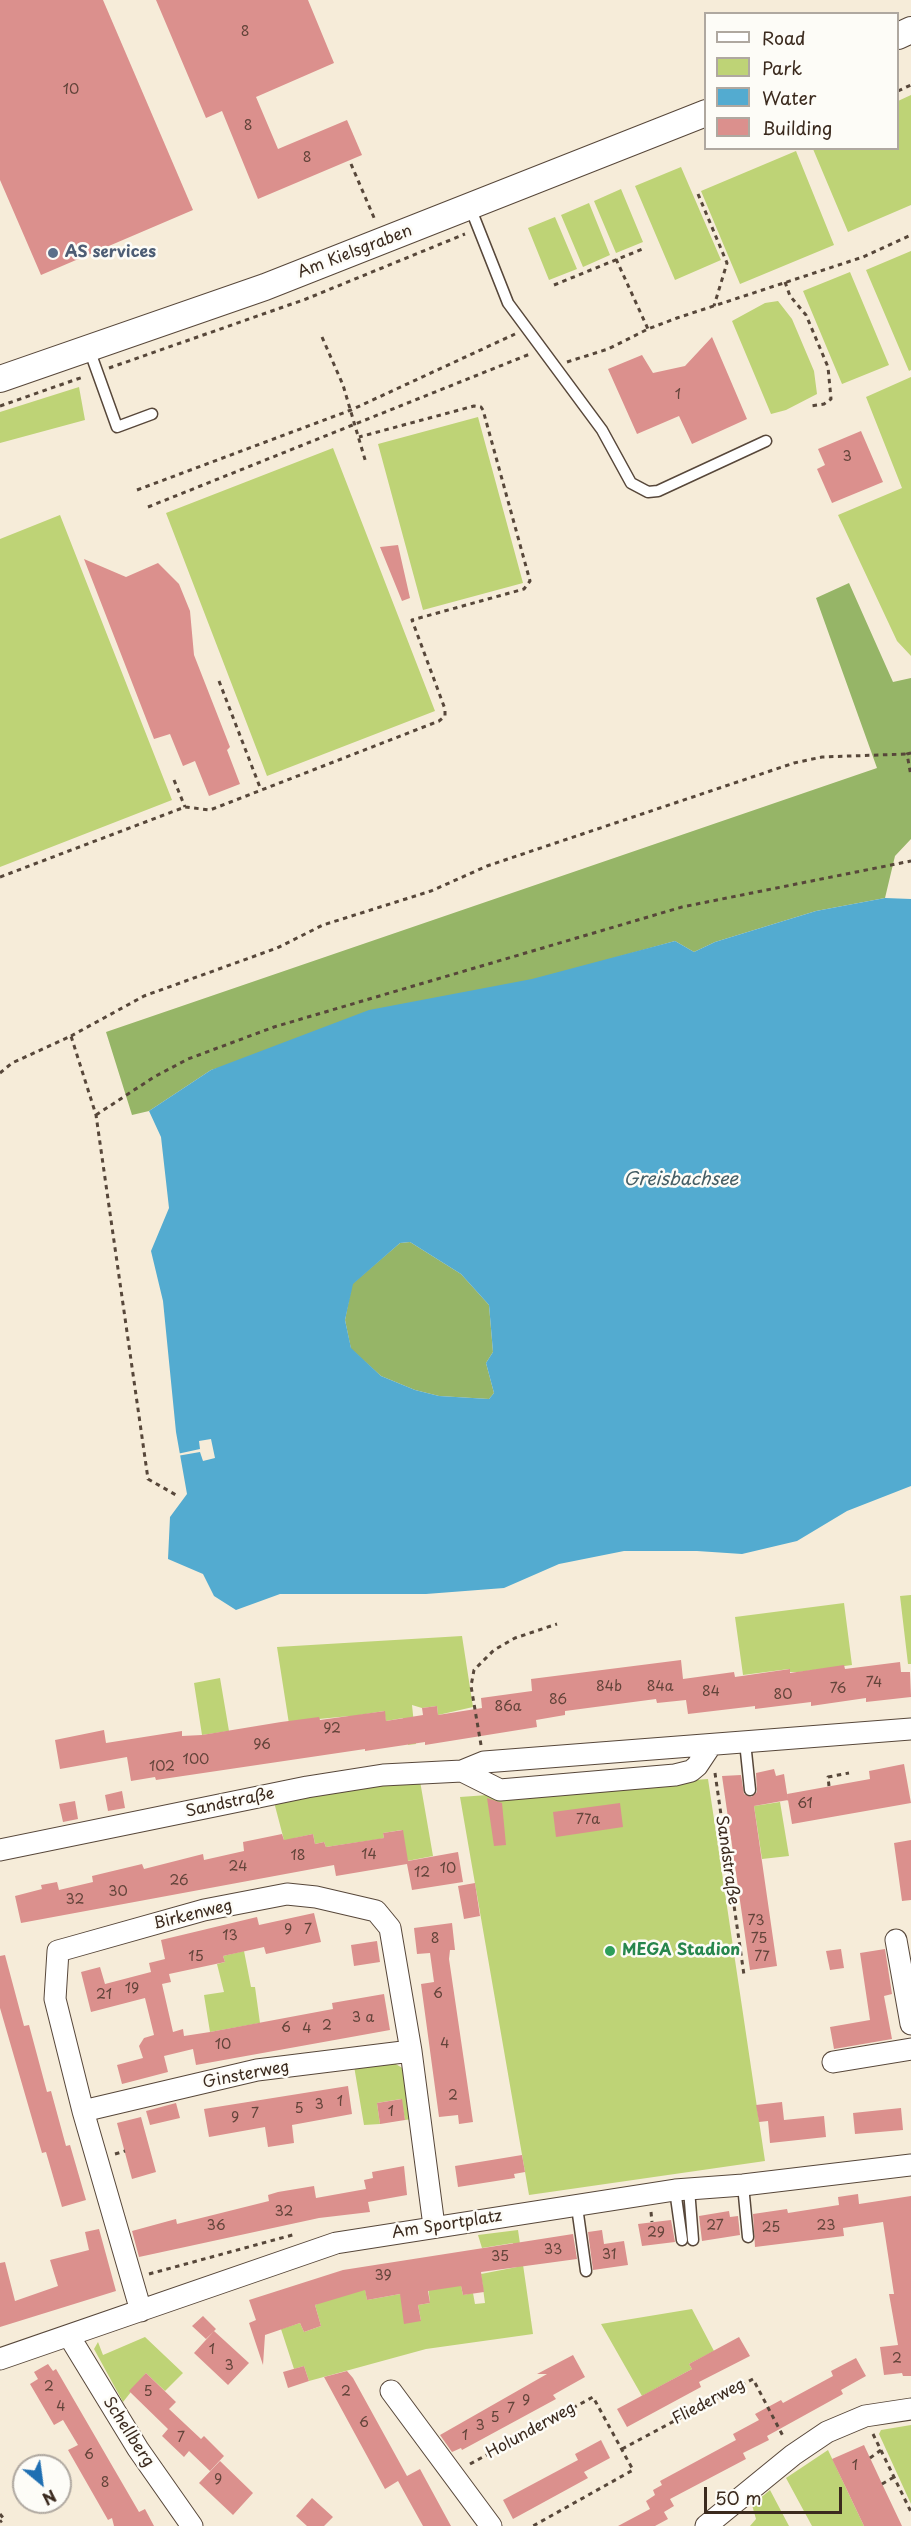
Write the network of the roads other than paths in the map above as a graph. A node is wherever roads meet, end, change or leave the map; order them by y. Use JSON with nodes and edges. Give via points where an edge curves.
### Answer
{"nodes":[{"id":1,"x":704,"y":112,"type":"edge"},
{"id":2,"x":470,"y":207,"type":"junction"},
{"id":3,"x":89,"y":350,"type":"junction"},
{"id":4,"x":0,"y":379,"type":"edge"},
{"id":5,"x":152,"y":414,"type":"dead end"},
{"id":6,"x":766,"y":441,"type":"dead end"},
{"id":7,"x":911,"y":1728,"type":"edge"},
{"id":8,"x":745,"y":1742,"type":"junction"},
{"id":9,"x":711,"y":1745,"type":"junction"},
{"id":10,"x":462,"y":1771,"type":"junction"},
{"id":11,"x":750,"y":1790,"type":"dead end"},
{"id":12,"x":0,"y":1850,"type":"edge"},
{"id":13,"x":896,"y":1940,"type":"dead end"},
{"id":14,"x":911,"y":2024,"type":"edge"},
{"id":15,"x":911,"y":2049,"type":"edge"},
{"id":16,"x":411,"y":2051,"type":"junction"},
{"id":17,"x":833,"y":2062,"type":"dead end"},
{"id":18,"x":83,"y":2111,"type":"junction"},
{"id":19,"x":911,"y":2165,"type":"edge"},
{"id":20,"x":743,"y":2186,"type":"junction"},
{"id":21,"x":682,"y":2190,"type":"junction"},
{"id":22,"x":578,"y":2207,"type":"junction"},
{"id":23,"x":434,"y":2226,"type":"junction"},
{"id":24,"x":748,"y":2237,"type":"dead end"},
{"id":25,"x":687,"y":2240,"type":"dead end"},
{"id":26,"x":585,"y":2271,"type":"dead end"},
{"id":27,"x":141,"y":2311,"type":"junction"},
{"id":28,"x":69,"y":2336,"type":"junction"},
{"id":29,"x":0,"y":2359,"type":"edge"},
{"id":30,"x":391,"y":2391,"type":"dead end"},
{"id":31,"x":911,"y":2409,"type":"edge"},
{"id":32,"x":192,"y":2526,"type":"edge"},
{"id":33,"x":491,"y":2526,"type":"edge"},
{"id":34,"x":706,"y":2526,"type":"edge"}],
"edges":[{"from":1,"to":2,"type":"street","name":"Am Kielsgraben"},
{"from":2,"to":3,"type":"street","name":"Am Kielsgraben","via":[[246,295]]},
{"from":2,"to":6,"type":"lane","via":[[508,303],[602,430],[624,472],[640,489],[648,492],[669,487]]},
{"from":3,"to":4,"type":"street","name":"Am Kielsgraben"},
{"from":3,"to":5,"type":"lane","via":[[117,427]]},
{"from":7,"to":8,"type":"street","name":"Sandstraße"},
{"from":8,"to":9,"type":"street","name":"Sandstraße"},
{"from":8,"to":11,"type":"lane"},
{"from":9,"to":10,"type":"street","name":"Sandstraße","via":[[484,1762]]},
{"from":9,"to":10,"type":"street","name":"Sandstraße","via":[[697,1766],[675,1775],[500,1790]]},
{"from":10,"to":12,"type":"street","name":"Sandstraße","via":[[383,1775],[307,1787]]},
{"from":13,"to":14,"type":"street"},
{"from":15,"to":17,"type":"street"},
{"from":16,"to":18,"type":"street","name":"Ginsterweg","via":[[257,2070]]},
{"from":16,"to":18,"type":"street","name":"Birkenweg","via":[[390,1928],[376,1911],[287,1894],[204,1910],[58,1951],[55,1999]]},
{"from":16,"to":23,"type":"street","name":"Birkenweg"},
{"from":18,"to":27,"type":"street","name":"Birkenweg"},
{"from":19,"to":20,"type":"street","name":"Am Sportplatz"},
{"from":20,"to":21,"type":"street","name":"Am Sportplatz"},
{"from":20,"to":24,"type":"lane"},
{"from":21,"to":22,"type":"street","name":"Am Sportplatz"},
{"from":21,"to":25,"type":"lane"},
{"from":22,"to":23,"type":"street","name":"Am Sportplatz"},
{"from":22,"to":26,"type":"lane"},
{"from":23,"to":27,"type":"street","name":"Am Sportplatz","via":[[336,2243]]},
{"from":27,"to":28,"type":"street","name":"Am Sportplatz"},
{"from":28,"to":29,"type":"street","name":"Am Sportplatz"},
{"from":28,"to":32,"type":"street","name":"Schellberg","via":[[138,2449]]},
{"from":30,"to":33,"type":"street"},
{"from":31,"to":34,"type":"street","via":[[865,2416],[827,2432]]}]}
